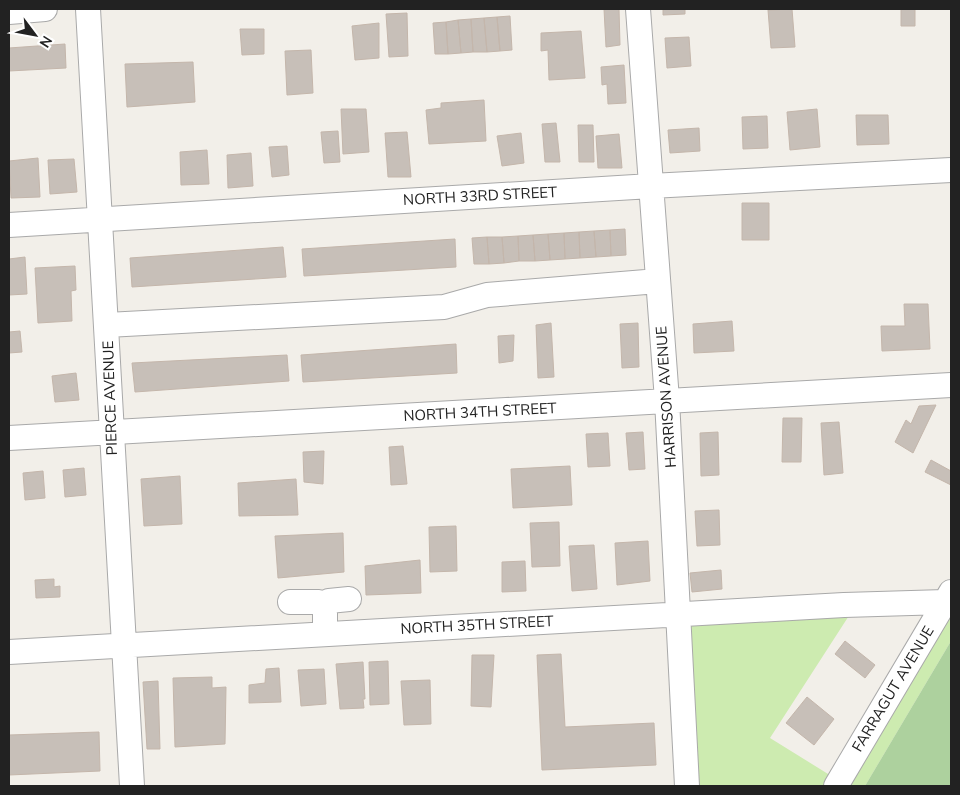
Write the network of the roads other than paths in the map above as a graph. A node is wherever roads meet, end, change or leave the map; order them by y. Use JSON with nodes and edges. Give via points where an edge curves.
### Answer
{"nodes":[{"id":1,"x":45,"y":9,"type":"edge"},
{"id":2,"x":88,"y":9,"type":"edge"},
{"id":3,"x":638,"y":9,"type":"edge"},
{"id":4,"x":9,"y":12,"type":"edge"},
{"id":5,"x":951,"y":170,"type":"edge"},
{"id":6,"x":651,"y":186,"type":"junction"},
{"id":7,"x":100,"y":219,"type":"junction"},
{"id":8,"x":9,"y":225,"type":"edge"},
{"id":9,"x":658,"y":281,"type":"junction"},
{"id":10,"x":106,"y":325,"type":"junction"},
{"id":11,"x":951,"y":385,"type":"edge"},
{"id":12,"x":667,"y":400,"type":"junction"},
{"id":13,"x":110,"y":432,"type":"junction"},
{"id":14,"x":9,"y":438,"type":"edge"},
{"id":15,"x":948,"y":597,"type":"edge"},
{"id":16,"x":349,"y":599,"type":"dead end"},
{"id":17,"x":290,"y":602,"type":"dead end"},
{"id":18,"x":324,"y":606,"type":"junction"},
{"id":19,"x":679,"y":614,"type":"junction"},
{"id":20,"x":325,"y":633,"type":"junction"},
{"id":21,"x":123,"y":644,"type":"junction"},
{"id":22,"x":9,"y":652,"type":"edge"},
{"id":23,"x":132,"y":786,"type":"edge"},
{"id":24,"x":687,"y":786,"type":"edge"},
{"id":25,"x":836,"y":786,"type":"edge"}],
"edges":[{"from":1,"to":4,"type":"street"},
{"from":2,"to":7,"type":"street","name":"PIERCE AVENUE"},
{"from":3,"to":6,"type":"street","name":"HARRISON AVENUE"},
{"from":5,"to":6,"type":"street","name":"NORTH 33RD STREET"},
{"from":6,"to":7,"type":"street","name":"NORTH 33RD STREET"},
{"from":6,"to":9,"type":"street","name":"HARRISON AVENUE"},
{"from":7,"to":8,"type":"street","name":"NORTH 33RD STREET"},
{"from":7,"to":10,"type":"street","name":"PIERCE AVENUE"},
{"from":9,"to":10,"type":"street","via":[[487,295],[444,307]]},
{"from":9,"to":12,"type":"street","name":"HARRISON AVENUE"},
{"from":10,"to":13,"type":"street","name":"PIERCE AVENUE"},
{"from":11,"to":12,"type":"street","name":"NORTH 34TH STREET"},
{"from":12,"to":13,"type":"street","name":"NORTH 34TH STREET"},
{"from":12,"to":19,"type":"street","name":"HARRISON AVENUE"},
{"from":13,"to":14,"type":"street","name":"NORTH 34TH STREET"},
{"from":13,"to":21,"type":"street","name":"PIERCE AVENUE"},
{"from":15,"to":19,"type":"street","name":"NORTH 35TH STREET"},
{"from":15,"to":25,"type":"street","name":"FARRAGUT AVENUE"},
{"from":16,"to":18,"type":"street","via":[[329,601]]},
{"from":17,"to":18,"type":"street","via":[[319,602]]},
{"from":18,"to":20,"type":"street"},
{"from":19,"to":20,"type":"street","name":"NORTH 35TH STREET"},
{"from":19,"to":24,"type":"street","name":"HARRISON AVENUE"},
{"from":20,"to":21,"type":"street","name":"NORTH 35TH STREET"},
{"from":21,"to":22,"type":"street","name":"NORTH 35TH STREET"},
{"from":21,"to":23,"type":"street","name":"PIERCE AVENUE"}]}
